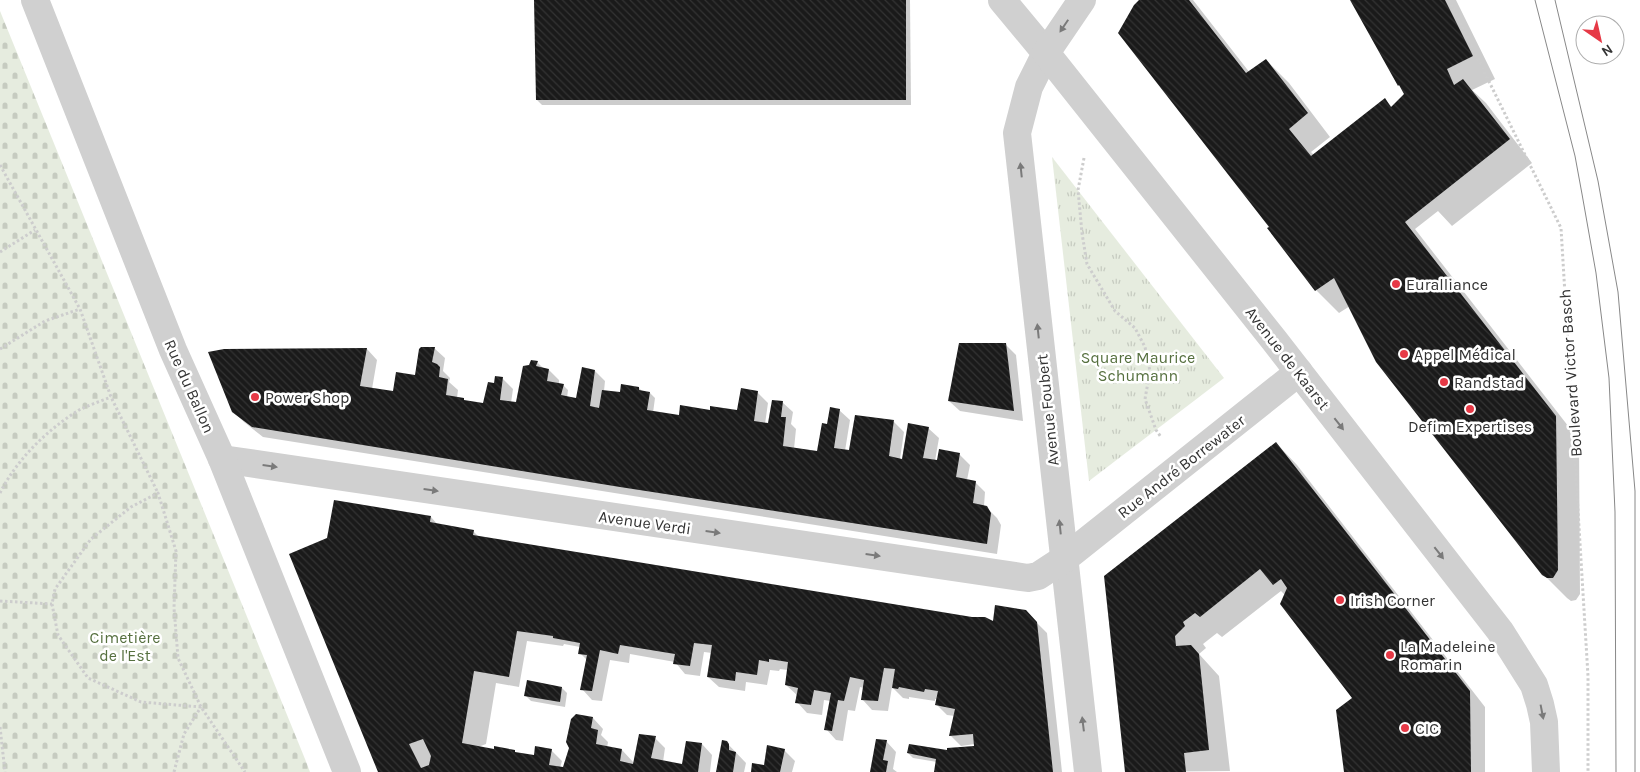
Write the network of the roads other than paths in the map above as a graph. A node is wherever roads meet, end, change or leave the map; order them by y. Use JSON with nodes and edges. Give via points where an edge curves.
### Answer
{"nodes":[{"id":1,"x":35,"y":0,"type":"edge"},
{"id":2,"x":1002,"y":0,"type":"edge"},
{"id":3,"x":1082,"y":0,"type":"edge"},
{"id":4,"x":1046,"y":53,"type":"junction"},
{"id":5,"x":1299,"y":372,"type":"junction"},
{"id":6,"x":222,"y":459,"type":"junction"},
{"id":7,"x":1064,"y":559,"type":"junction"},
{"id":8,"x":347,"y":772,"type":"edge"},
{"id":9,"x":1088,"y":772,"type":"edge"},
{"id":10,"x":1546,"y":772,"type":"edge"}],
"edges":[{"from":1,"to":6,"type":"street","name":"Rue du Ballon","via":[[173,350]]},
{"from":2,"to":4,"type":"street","name":"Avenue de Kaarst"},
{"from":3,"to":4,"type":"street","name":"Avenue Foubert","one_way":true},
{"from":4,"to":5,"type":"street","name":"Avenue de Kaarst"},
{"from":7,"to":4,"type":"street","name":"Avenue Foubert","one_way":true,"via":[[1017,133],[1029,86]]},
{"from":5,"to":7,"type":"street","name":"Rue André Borrewater"},
{"from":5,"to":10,"type":"street","name":"Avenue de Kaarst","one_way":true,"via":[[1524,667],[1534,685],[1544,722]]},
{"from":6,"to":7,"type":"street","name":"Avenue Verdi","one_way":true,"via":[[1028,578],[1038,576]]},
{"from":6,"to":8,"type":"street","name":"Rue du Ballon"},
{"from":9,"to":7,"type":"street","name":"Avenue Foubert","one_way":true}]}
